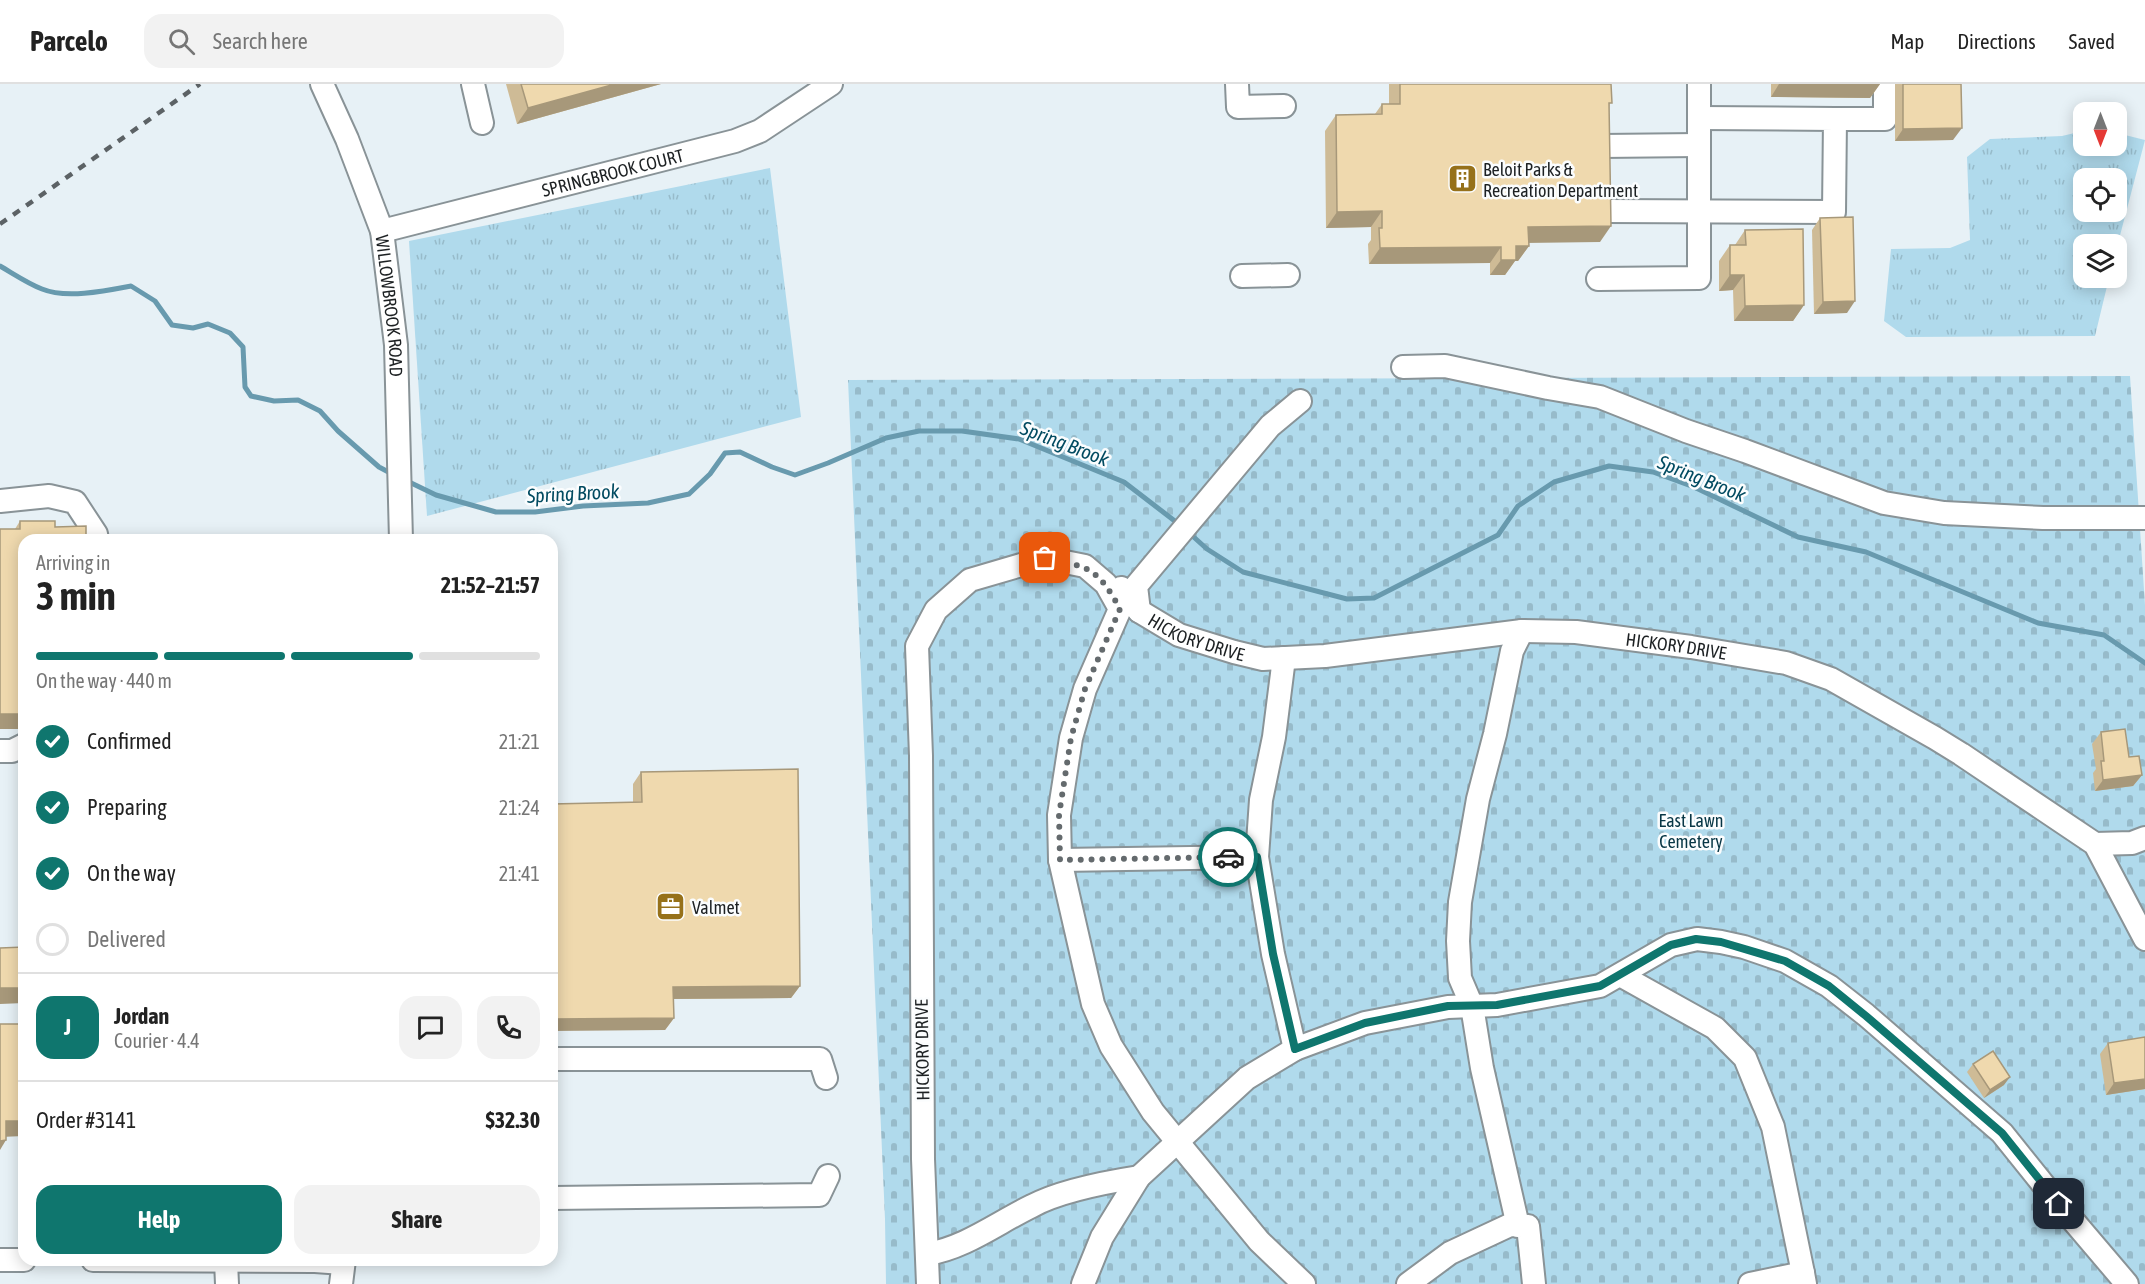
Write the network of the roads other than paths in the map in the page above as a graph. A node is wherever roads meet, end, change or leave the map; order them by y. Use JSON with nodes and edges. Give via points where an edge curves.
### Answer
{"nodes":[{"id":1,"x":322,"y":84,"type":"edge"},
{"id":2,"x":473,"y":84,"type":"edge"},
{"id":3,"x":831,"y":84,"type":"edge"},
{"id":4,"x":1237,"y":84,"type":"edge"},
{"id":5,"x":1699,"y":84,"type":"edge"},
{"id":6,"x":1885,"y":84,"type":"edge"},
{"id":7,"x":1284,"y":106,"type":"dead end"},
{"id":8,"x":1699,"y":118,"type":"junction"},
{"id":9,"x":1835,"y":119,"type":"junction"},
{"id":10,"x":482,"y":123,"type":"dead end"},
{"id":11,"x":1699,"y":145,"type":"junction"},
{"id":12,"x":1602,"y":146,"type":"edge"},
{"id":13,"x":1607,"y":211,"type":"edge"},
{"id":14,"x":1699,"y":211,"type":"junction"},
{"id":15,"x":382,"y":231,"type":"junction"},
{"id":16,"x":1288,"y":275,"type":"dead end"},
{"id":17,"x":1242,"y":276,"type":"dead end"},
{"id":18,"x":1598,"y":279,"type":"dead end"},
{"id":19,"x":1403,"y":367,"type":"dead end"},
{"id":20,"x":1300,"y":401,"type":"dead end"},
{"id":21,"x":0,"y":501,"type":"edge"},
{"id":22,"x":2145,"y":518,"type":"edge"},
{"id":23,"x":401,"y":530,"type":"edge"},
{"id":24,"x":96,"y":534,"type":"edge"},
{"id":25,"x":1127,"y":602,"type":"junction"},
{"id":26,"x":1522,"y":631,"type":"junction"},
{"id":27,"x":1284,"y":658,"type":"junction"},
{"id":28,"x":18,"y":748,"type":"edge"},
{"id":29,"x":0,"y":751,"type":"edge"},
{"id":30,"x":2145,"y":838,"type":"edge"},
{"id":31,"x":2094,"y":844,"type":"junction"},
{"id":32,"x":1257,"y":857,"type":"junction"},
{"id":33,"x":1060,"y":860,"type":"junction"},
{"id":34,"x":2145,"y":939,"type":"edge"},
{"id":35,"x":1620,"y":975,"type":"junction"},
{"id":36,"x":1472,"y":1006,"type":"junction"},
{"id":37,"x":1295,"y":1049,"type":"junction"},
{"id":38,"x":558,"y":1059,"type":"edge"},
{"id":39,"x":826,"y":1078,"type":"dead end"},
{"id":40,"x":1176,"y":1142,"type":"junction"},
{"id":41,"x":828,"y":1176,"type":"dead end"},
{"id":42,"x":1139,"y":1177,"type":"junction"},
{"id":43,"x":558,"y":1198,"type":"edge"},
{"id":44,"x":1518,"y":1226,"type":"junction"},
{"id":45,"x":927,"y":1250,"type":"junction"},
{"id":46,"x":0,"y":1260,"type":"edge"},
{"id":47,"x":18,"y":1260,"type":"edge"},
{"id":48,"x":226,"y":1266,"type":"edge"},
{"id":49,"x":1804,"y":1278,"type":"edge"},
{"id":50,"x":227,"y":1284,"type":"edge"},
{"id":51,"x":928,"y":1284,"type":"edge"},
{"id":52,"x":1083,"y":1284,"type":"edge"},
{"id":53,"x":1304,"y":1284,"type":"edge"},
{"id":54,"x":1408,"y":1284,"type":"edge"},
{"id":55,"x":1534,"y":1284,"type":"edge"},
{"id":56,"x":1750,"y":1284,"type":"edge"},
{"id":57,"x":2127,"y":1284,"type":"edge"}],
"edges":[{"from":1,"to":15,"type":"street","name":"WILLOWBROOK ROAD"},
{"from":2,"to":10,"type":"street"},
{"from":3,"to":15,"type":"street","name":"SPRINGBROOK COURT","via":[[760,131],[735,141]]},
{"from":4,"to":7,"type":"street","via":[[1238,107]]},
{"from":5,"to":8,"type":"street"},
{"from":6,"to":9,"type":"street","via":[[1885,119]]},
{"from":8,"to":9,"type":"street"},
{"from":8,"to":11,"type":"street"},
{"from":9,"to":14,"type":"street","via":[[1834,212]]},
{"from":11,"to":12,"type":"street"},
{"from":11,"to":14,"type":"street"},
{"from":13,"to":14,"type":"street"},
{"from":14,"to":18,"type":"street","via":[[1699,278]]},
{"from":15,"to":23,"type":"street","name":"WILLOWBROOK ROAD","via":[[396,345]]},
{"from":16,"to":17,"type":"street"},
{"from":19,"to":22,"type":"street","via":[[1445,366],[1600,397],[1884,503],[1944,513]]},
{"from":20,"to":25,"type":"street","via":[[1270,426],[1136,586]]},
{"from":21,"to":24,"type":"street","via":[[49,496],[75,502]]},
{"from":25,"to":27,"type":"street","name":"HICKORY DRIVE","via":[[1179,635],[1263,659]]},
{"from":25,"to":33,"type":"street","via":[[1085,689],[1071,738],[1059,815]]},
{"from":25,"to":45,"type":"street","name":"HICKORY DRIVE","via":[[1084,566],[1045,558],[970,580],[936,610],[917,646]]},
{"from":26,"to":27,"type":"street","name":"HICKORY DRIVE"},
{"from":26,"to":31,"type":"street","name":"HICKORY DRIVE","via":[[1576,632],[1691,647],[1786,663],[1831,679],[1961,754]]},
{"from":26,"to":36,"type":"street","via":[[1512,651],[1478,799],[1460,902],[1460,978]]},
{"from":27,"to":32,"type":"street","via":[[1261,800]]},
{"from":28,"to":29,"type":"street"},
{"from":30,"to":31,"type":"street","via":[[2132,843]]},
{"from":31,"to":34,"type":"street","name":"HICKORY DRIVE"},
{"from":32,"to":33,"type":"street"},
{"from":32,"to":37,"type":"street","via":[[1273,954]]},
{"from":33,"to":40,"type":"street","via":[[1093,1004],[1111,1046]]},
{"from":35,"to":36,"type":"street","via":[[1600,986]]},
{"from":35,"to":49,"type":"street","via":[[1715,1028],[1745,1058],[1773,1127]]},
{"from":35,"to":57,"type":"street","via":[[1671,945],[1696,939],[1743,947],[1785,961],[1829,986],[2002,1133]]},
{"from":36,"to":37,"type":"street","via":[[1448,1006],[1365,1023]]},
{"from":36,"to":44,"type":"street"},
{"from":37,"to":40,"type":"street","via":[[1247,1078]]},
{"from":38,"to":39,"type":"street","via":[[820,1059]]},
{"from":40,"to":42,"type":"street"},
{"from":40,"to":53,"type":"street","via":[[1259,1240]]},
{"from":41,"to":43,"type":"street","via":[[819,1195]]},
{"from":42,"to":45,"type":"street","via":[[1034,1205],[948,1251]]},
{"from":42,"to":52,"type":"street","via":[[1102,1237]]},
{"from":44,"to":54,"type":"street","via":[[1450,1252]]},
{"from":44,"to":55,"type":"street","via":[[1527,1226]]},
{"from":45,"to":51,"type":"street","name":"HICKORY DRIVE"},
{"from":46,"to":47,"type":"street"},
{"from":48,"to":50,"type":"street"},
{"from":49,"to":56,"type":"street"}]}
